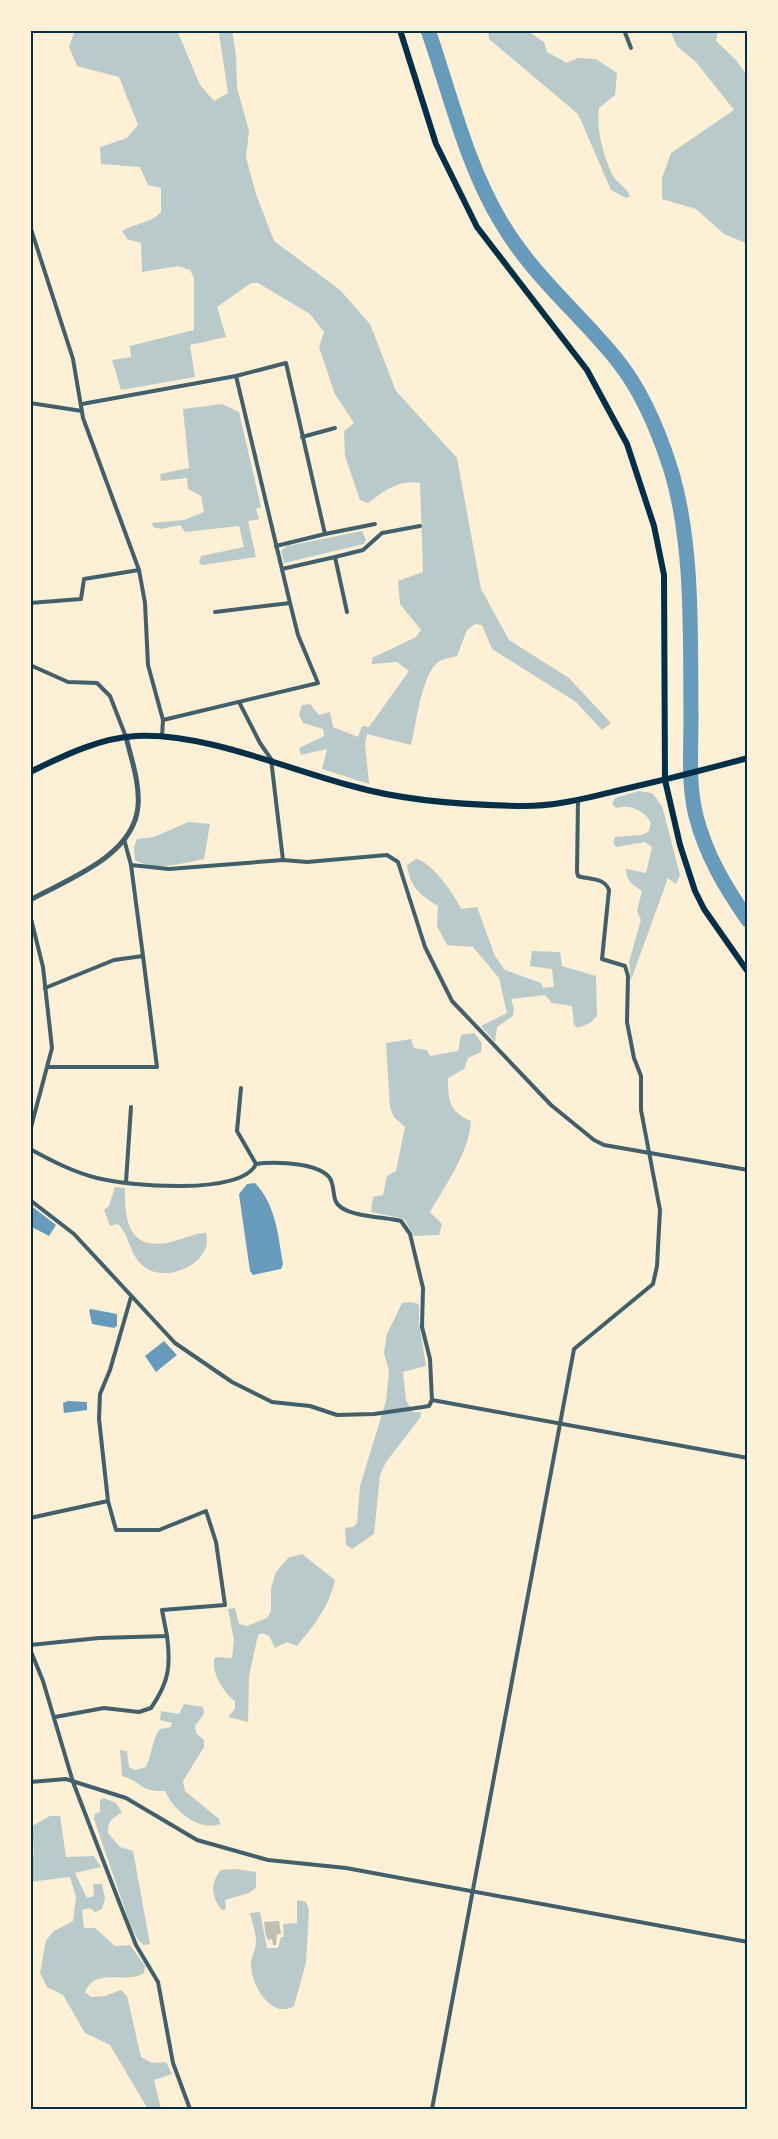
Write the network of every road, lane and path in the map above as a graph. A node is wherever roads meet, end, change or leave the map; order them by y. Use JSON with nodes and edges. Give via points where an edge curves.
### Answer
{"nodes":[{"id":1,"x":400,"y":30,"type":"edge"},
{"id":2,"x":624,"y":30,"type":"edge"},
{"id":3,"x":631,"y":48,"type":"dead end"},
{"id":4,"x":30,"y":226,"type":"edge"},
{"id":5,"x":32,"y":241,"type":"edge"},
{"id":6,"x":236,"y":376,"type":"junction"},
{"id":7,"x":30,"y":403,"type":"edge"},
{"id":8,"x":82,"y":404,"type":"junction"},
{"id":9,"x":82,"y":411,"type":"junction"},
{"id":10,"x":335,"y":428,"type":"dead end"},
{"id":11,"x":302,"y":437,"type":"junction"},
{"id":12,"x":375,"y":524,"type":"dead end"},
{"id":13,"x":420,"y":526,"type":"dead end"},
{"id":14,"x":325,"y":534,"type":"junction"},
{"id":15,"x":276,"y":546,"type":"junction"},
{"id":16,"x":335,"y":556,"type":"junction"},
{"id":17,"x":282,"y":569,"type":"junction"},
{"id":18,"x":139,"y":570,"type":"junction"},
{"id":19,"x":30,"y":603,"type":"edge"},
{"id":20,"x":290,"y":603,"type":"junction"},
{"id":21,"x":215,"y":612,"type":"dead end"},
{"id":22,"x":347,"y":612,"type":"dead end"},
{"id":23,"x":30,"y":665,"type":"edge"},
{"id":24,"x":239,"y":702,"type":"junction"},
{"id":25,"x":163,"y":720,"type":"junction"},
{"id":26,"x":162,"y":736,"type":"junction"},
{"id":27,"x":126,"y":737,"type":"junction"},
{"id":28,"x":748,"y":758,"type":"edge"},
{"id":29,"x":272,"y":763,"type":"junction"},
{"id":30,"x":30,"y":772,"type":"edge"},
{"id":31,"x":669,"y":779,"type":"junction"},
{"id":32,"x":578,"y":800,"type":"junction"},
{"id":33,"x":124,"y":839,"type":"junction"},
{"id":34,"x":283,"y":860,"type":"junction"},
{"id":35,"x":131,"y":865,"type":"junction"},
{"id":36,"x":30,"y":900,"type":"edge"},
{"id":37,"x":30,"y":915,"type":"edge"},
{"id":38,"x":143,"y":956,"type":"junction"},
{"id":39,"x":748,"y":972,"type":"edge"},
{"id":40,"x":45,"y":988,"type":"junction"},
{"id":41,"x":48,"y":1067,"type":"junction"},
{"id":42,"x":241,"y":1088,"type":"dead end"},
{"id":43,"x":131,"y":1107,"type":"dead end"},
{"id":44,"x":30,"y":1131,"type":"edge"},
{"id":45,"x":30,"y":1149,"type":"edge"},
{"id":46,"x":649,"y":1152,"type":"junction"},
{"id":47,"x":255,"y":1164,"type":"junction"},
{"id":48,"x":748,"y":1170,"type":"edge"},
{"id":49,"x":126,"y":1182,"type":"junction"},
{"id":50,"x":30,"y":1200,"type":"edge"},
{"id":51,"x":131,"y":1297,"type":"junction"},
{"id":52,"x":432,"y":1400,"type":"junction"},
{"id":53,"x":559,"y":1424,"type":"junction"},
{"id":54,"x":748,"y":1458,"type":"edge"},
{"id":55,"x":108,"y":1502,"type":"junction"},
{"id":56,"x":30,"y":1518,"type":"edge"},
{"id":57,"x":167,"y":1636,"type":"junction"},
{"id":58,"x":30,"y":1647,"type":"edge"},
{"id":59,"x":55,"y":1717,"type":"junction"},
{"id":60,"x":30,"y":1782,"type":"edge"},
{"id":61,"x":73,"y":1782,"type":"junction"},
{"id":62,"x":472,"y":1891,"type":"junction"},
{"id":63,"x":748,"y":1942,"type":"edge"},
{"id":64,"x":190,"y":2109,"type":"edge"},
{"id":65,"x":432,"y":2109,"type":"edge"}],
"edges":[{"from":1,"to":31,"type":"main road","via":[[436,144],[477,227],[587,370],[633,459],[664,575]]},
{"from":2,"to":3,"type":"street"},
{"from":4,"to":5,"type":"street"},
{"from":5,"to":8,"type":"street","via":[[73,359]]},
{"from":6,"to":8,"type":"street"},
{"from":6,"to":11,"type":"street","via":[[286,363]]},
{"from":6,"to":15,"type":"street"},
{"from":7,"to":9,"type":"street"},
{"from":8,"to":9,"type":"street"},
{"from":9,"to":18,"type":"street"},
{"from":10,"to":11,"type":"street"},
{"from":11,"to":14,"type":"street"},
{"from":12,"to":14,"type":"street"},
{"from":13,"to":16,"type":"street","via":[[382,533],[363,550]]},
{"from":14,"to":15,"type":"street"},
{"from":15,"to":17,"type":"street"},
{"from":16,"to":17,"type":"street"},
{"from":16,"to":22,"type":"street"},
{"from":17,"to":20,"type":"street"},
{"from":18,"to":19,"type":"street","via":[[84,579],[81,599]]},
{"from":18,"to":25,"type":"street","via":[[148,665]]},
{"from":20,"to":21,"type":"street"},
{"from":20,"to":24,"type":"street","via":[[298,635],[318,683]]},
{"from":23,"to":27,"type":"street","via":[[68,682],[97,683],[110,696]]},
{"from":24,"to":25,"type":"street"},
{"from":24,"to":29,"type":"street"},
{"from":25,"to":26,"type":"street"},
{"from":26,"to":27,"type":"main road"},
{"from":26,"to":29,"type":"main road"},
{"from":27,"to":30,"type":"main road","via":[[79,749]]},
{"from":27,"to":33,"type":"street","via":[[139,804]]},
{"from":28,"to":31,"type":"main road"},
{"from":29,"to":32,"type":"main road","via":[[394,796],[516,806],[550,806]]},
{"from":29,"to":34,"type":"street"},
{"from":31,"to":32,"type":"main road"},
{"from":31,"to":39,"type":"main road","via":[[680,845],[695,891]]},
{"from":32,"to":46,"type":"street","via":[[577,872],[578,876],[602,881],[609,890],[602,959],[625,966],[626,970],[627,1022],[641,1076]]},
{"from":33,"to":35,"type":"street"},
{"from":33,"to":36,"type":"street","via":[[100,860]]},
{"from":34,"to":35,"type":"street","via":[[169,870]]},
{"from":34,"to":46,"type":"street","via":[[307,862],[387,855],[398,862],[427,952],[452,1001],[550,1105],[594,1140]]},
{"from":35,"to":38,"type":"street"},
{"from":37,"to":40,"type":"street"},
{"from":38,"to":40,"type":"street","via":[[114,960]]},
{"from":38,"to":41,"type":"street","via":[[157,1068]]},
{"from":40,"to":41,"type":"street","via":[[52,1048]]},
{"from":41,"to":44,"type":"street"},
{"from":42,"to":47,"type":"street","via":[[237,1131]]},
{"from":43,"to":49,"type":"street"},
{"from":45,"to":49,"type":"street","via":[[69,1170]]},
{"from":46,"to":48,"type":"street"},
{"from":46,"to":53,"type":"street","via":[[660,1210],[653,1284],[574,1349]]},
{"from":47,"to":49,"type":"street","via":[[253,1170],[238,1179],[215,1184]]},
{"from":47,"to":52,"type":"street","via":[[280,1162],[309,1167],[328,1176],[335,1201],[345,1210],[401,1221],[406,1227],[423,1288],[422,1327],[430,1359]]},
{"from":50,"to":51,"type":"street","via":[[74,1234]]},
{"from":51,"to":52,"type":"street","via":[[188,1354],[272,1402],[348,1416],[429,1406]]},
{"from":51,"to":55,"type":"street","via":[[100,1394]]},
{"from":52,"to":53,"type":"street"},
{"from":53,"to":54,"type":"street"},
{"from":53,"to":62,"type":"street"},
{"from":55,"to":56,"type":"street"},
{"from":55,"to":57,"type":"street","via":[[116,1530],[159,1530],[206,1511],[209,1514],[225,1605],[162,1610]]},
{"from":57,"to":58,"type":"street","via":[[99,1638]]},
{"from":57,"to":59,"type":"street","via":[[169,1673],[151,1708],[139,1712],[104,1708]]},
{"from":58,"to":59,"type":"street"},
{"from":59,"to":61,"type":"street"},
{"from":60,"to":61,"type":"street"},
{"from":61,"to":62,"type":"street","via":[[126,1798],[197,1840],[244,1855],[346,1868]]},
{"from":61,"to":64,"type":"street","via":[[136,1945],[158,1982],[173,2063]]},
{"from":62,"to":63,"type":"street"},
{"from":62,"to":65,"type":"street"}]}
